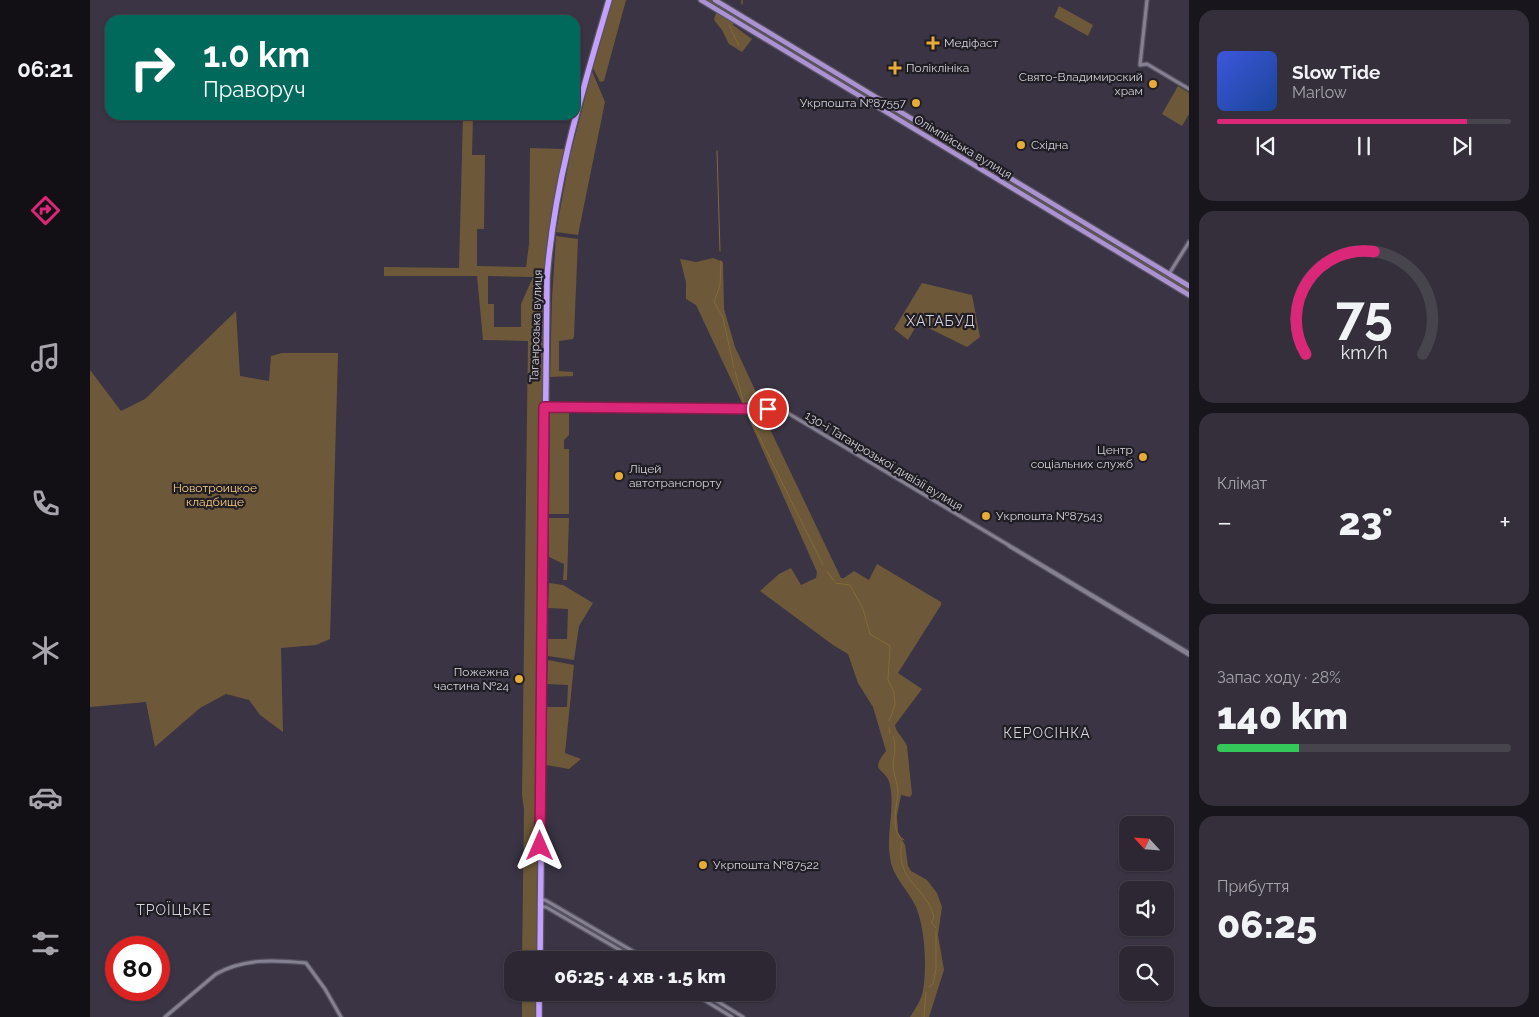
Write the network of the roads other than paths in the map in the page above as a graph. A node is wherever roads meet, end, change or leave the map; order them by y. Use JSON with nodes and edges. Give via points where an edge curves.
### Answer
{"nodes":[{"id":1,"x":608,"y":0,"type":"edge"},
{"id":2,"x":701,"y":0,"type":"edge"},
{"id":3,"x":715,"y":0,"type":"edge"},
{"id":4,"x":1147,"y":0,"type":"edge"},
{"id":5,"x":832,"y":71,"type":"junction"},
{"id":6,"x":829,"y":77,"type":"junction"},
{"id":7,"x":1189,"y":89,"type":"edge"},
{"id":8,"x":580,"y":100,"type":"edge"},
{"id":9,"x":574,"y":120,"type":"edge"},
{"id":10,"x":1035,"y":193,"type":"junction"},
{"id":11,"x":1030,"y":199,"type":"junction"},
{"id":12,"x":1189,"y":242,"type":"edge"},
{"id":13,"x":1170,"y":274,"type":"junction"},
{"id":14,"x":1166,"y":281,"type":"junction"},
{"id":15,"x":1189,"y":286,"type":"edge"},
{"id":16,"x":1189,"y":295,"type":"edge"},
{"id":17,"x":544,"y":407,"type":"junction"},
{"id":18,"x":1189,"y":654,"type":"edge"},
{"id":19,"x":540,"y":900,"type":"junction"},
{"id":20,"x":540,"y":907,"type":"junction"},
{"id":21,"x":540,"y":951,"type":"edge"},
{"id":22,"x":622,"y":951,"type":"edge"},
{"id":23,"x":633,"y":951,"type":"edge"},
{"id":24,"x":539,"y":1001,"type":"edge"},
{"id":25,"x":706,"y":1001,"type":"edge"},
{"id":26,"x":717,"y":1001,"type":"edge"},
{"id":27,"x":725,"y":1006,"type":"junction"},
{"id":28,"x":722,"y":1011,"type":"junction"},
{"id":29,"x":165,"y":1017,"type":"edge"},
{"id":30,"x":341,"y":1017,"type":"edge"},
{"id":31,"x":539,"y":1017,"type":"edge"},
{"id":32,"x":732,"y":1017,"type":"edge"},
{"id":33,"x":743,"y":1017,"type":"edge"}],
"edges":[{"from":1,"to":8,"type":"highway","name":"Таганрозька вулиця"},
{"from":2,"to":6,"type":"main road","name":"Олімпійська вулиця"},
{"from":3,"to":5,"type":"main road","name":"Олімпійська вулиця"},
{"from":4,"to":7,"type":"street","via":[[1140,65],[1147,64]]},
{"from":5,"to":6,"type":"main road"},
{"from":5,"to":10,"type":"main road","name":"Олімпійська вулиця"},
{"from":6,"to":11,"type":"main road","name":"Олімпійська вулиця"},
{"from":9,"to":17,"type":"highway","name":"Таганрозька вулиця","via":[[555,205],[547,278]]},
{"from":10,"to":11,"type":"main road"},
{"from":10,"to":13,"type":"main road","name":"Олімпійська вулиця"},
{"from":11,"to":14,"type":"main road","name":"Олімпійська вулиця"},
{"from":12,"to":13,"type":"street"},
{"from":13,"to":14,"type":"main road"},
{"from":13,"to":15,"type":"main road","name":"Олімпійська вулиця"},
{"from":14,"to":16,"type":"main road","name":"Олімпійська вулиця"},
{"from":17,"to":18,"type":"street","name":"130-ї Таганрозької дивізії вулиця","via":[[781,409]]},
{"from":17,"to":19,"type":"highway","name":"Таганрозька вулиця"},
{"from":19,"to":20,"type":"highway","name":"Таганрозька вулиця"},
{"from":19,"to":23,"type":"street"},
{"from":20,"to":21,"type":"highway","name":"Таганрозька вулиця"},
{"from":20,"to":22,"type":"street","via":[[546,907]]},
{"from":24,"to":31,"type":"highway"},
{"from":25,"to":28,"type":"street"},
{"from":26,"to":27,"type":"street"},
{"from":27,"to":28,"type":"street"},
{"from":27,"to":33,"type":"street"},
{"from":28,"to":32,"type":"street"},
{"from":29,"to":30,"type":"street","via":[[224,969],[262,961],[306,963]]}]}
